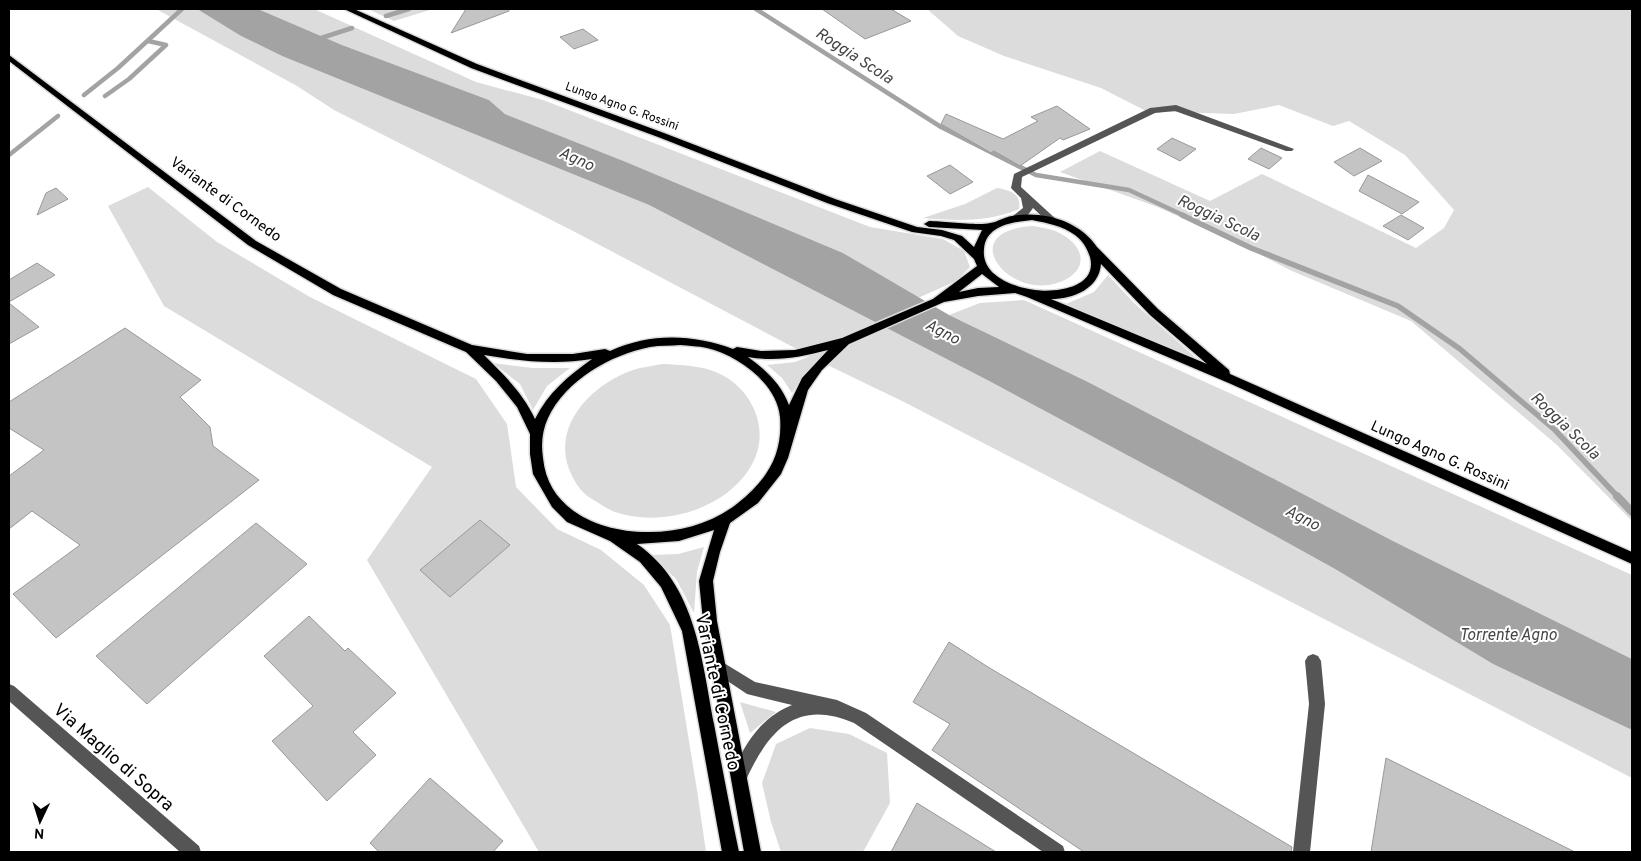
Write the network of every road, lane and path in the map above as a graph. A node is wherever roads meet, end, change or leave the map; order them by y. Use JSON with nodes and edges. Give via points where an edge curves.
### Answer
{"nodes":[{"id":1,"x":348,"y":9,"type":"edge"},
{"id":2,"x":9,"y":57,"type":"edge"},
{"id":3,"x":1289,"y":149,"type":"dead end"},
{"id":4,"x":1026,"y":197,"type":"junction"},
{"id":5,"x":1017,"y":218,"type":"junction"},
{"id":6,"x":1052,"y":220,"type":"junction"},
{"id":7,"x":891,"y":221,"type":"junction"},
{"id":8,"x":992,"y":227,"type":"junction"},
{"id":9,"x":1094,"y":250,"type":"junction"},
{"id":10,"x":978,"y":256,"type":"junction"},
{"id":11,"x":982,"y":268,"type":"junction"},
{"id":12,"x":1013,"y":290,"type":"junction"},
{"id":13,"x":1031,"y":295,"type":"junction"},
{"id":14,"x":936,"y":302,"type":"junction"},
{"id":15,"x":844,"y":341,"type":"junction"},
{"id":16,"x":720,"y":348,"type":"junction"},
{"id":17,"x":470,"y":349,"type":"junction"},
{"id":18,"x":618,"y":351,"type":"junction"},
{"id":19,"x":1235,"y":381,"type":"junction"},
{"id":20,"x":536,"y":434,"type":"junction"},
{"id":21,"x":787,"y":436,"type":"junction"},
{"id":22,"x":724,"y":521,"type":"junction"},
{"id":23,"x":614,"y":536,"type":"junction"},
{"id":24,"x":1632,"y":558,"type":"edge"},
{"id":25,"x":1313,"y":661,"type":"dead end"},
{"id":26,"x":719,"y":666,"type":"junction"},
{"id":27,"x":9,"y":691,"type":"edge"},
{"id":28,"x":837,"y":708,"type":"junction"},
{"id":29,"x":738,"y":776,"type":"junction"},
{"id":30,"x":193,"y":852,"type":"edge"},
{"id":31,"x":730,"y":852,"type":"edge"},
{"id":32,"x":753,"y":852,"type":"edge"},
{"id":33,"x":1057,"y":852,"type":"edge"},
{"id":34,"x":1301,"y":852,"type":"edge"}],
"edges":[{"from":1,"to":7,"type":"main road","name":"Lungo Agno G. Rossini","via":[[474,66]]},
{"from":2,"to":17,"type":"main road","name":"Variante di Cornedo","via":[[252,243],[337,292]]},
{"from":3,"to":4,"type":"street","via":[[1176,108],[1153,110],[1017,176],[1016,188]]},
{"from":4,"to":5,"type":"street","via":[[1028,208]]},
{"from":4,"to":6,"type":"street"},
{"from":5,"to":6,"type":"main road","name":"Lungo Agno G. Rossini"},
{"from":5,"to":8,"type":"main road","name":"Lungo Agno G. Rossini"},
{"from":6,"to":9,"type":"main road","name":"Lungo Agno G. Rossini","via":[[1078,232]]},
{"from":7,"to":8,"type":"main road","name":"Lungo Agno G. Rossini"},
{"from":7,"to":10,"type":"main road","name":"Lungo Agno G. Rossini","via":[[916,230],[958,238]]},
{"from":8,"to":10,"type":"main road","via":[[978,245]]},
{"from":9,"to":13,"type":"main road","name":"Lungo Agno G. Rossini","via":[[1097,263],[1093,276],[1083,286],[1068,293]]},
{"from":9,"to":19,"type":"main road","name":"Lungo Agno G. Rossini","via":[[1154,312]]},
{"from":10,"to":11,"type":"main road","name":"Lungo Agno G. Rossini"},
{"from":11,"to":12,"type":"main road","name":"Lungo Agno G. Rossini"},
{"from":11,"to":14,"type":"main road","via":[[962,286]]},
{"from":12,"to":13,"type":"main road","name":"Lungo Agno G. Rossini"},
{"from":12,"to":14,"type":"main road","via":[[978,292]]},
{"from":13,"to":19,"type":"main road","name":"Lungo Agno G. Rossini"},
{"from":14,"to":15,"type":"main road"},
{"from":15,"to":16,"type":"main road","via":[[795,354],[761,356]]},
{"from":15,"to":21,"type":"main road","via":[[806,381]]},
{"from":16,"to":18,"type":"main road","via":[[687,341],[652,343]]},
{"from":16,"to":21,"type":"main road","via":[[748,362],[770,382],[784,407]]},
{"from":17,"to":18,"type":"main road","via":[[527,358],[573,358]]},
{"from":17,"to":20,"type":"main road","via":[[522,404]]},
{"from":18,"to":20,"type":"main road","via":[[589,365],[565,384],[547,408]]},
{"from":19,"to":24,"type":"main road","name":"Lungo Agno G. Rossini"},
{"from":20,"to":23,"type":"main road","via":[[536,466],[549,496],[576,521]]},
{"from":21,"to":22,"type":"main road","via":[[778,467],[757,497]]},
{"from":22,"to":23,"type":"main road","via":[[688,534],[651,540]]},
{"from":22,"to":26,"type":"main road","name":"Variante di Cornedo","via":[[706,581]]},
{"from":23,"to":31,"type":"main road","name":"Variante di Cornedo","via":[[646,558],[680,606],[689,631]]},
{"from":25,"to":34,"type":"street","via":[[1317,704]]},
{"from":26,"to":28,"type":"street","via":[[752,690]]},
{"from":26,"to":29,"type":"main road","name":"Variante di Cornedo"},
{"from":27,"to":30,"type":"street","name":"Via Maglio di Sopra"},
{"from":28,"to":29,"type":"street","via":[[808,708],[788,715],[765,730],[750,750]]},
{"from":28,"to":33,"type":"street","via":[[860,718]]},
{"from":29,"to":32,"type":"main road","name":"Variante di Cornedo"}]}
